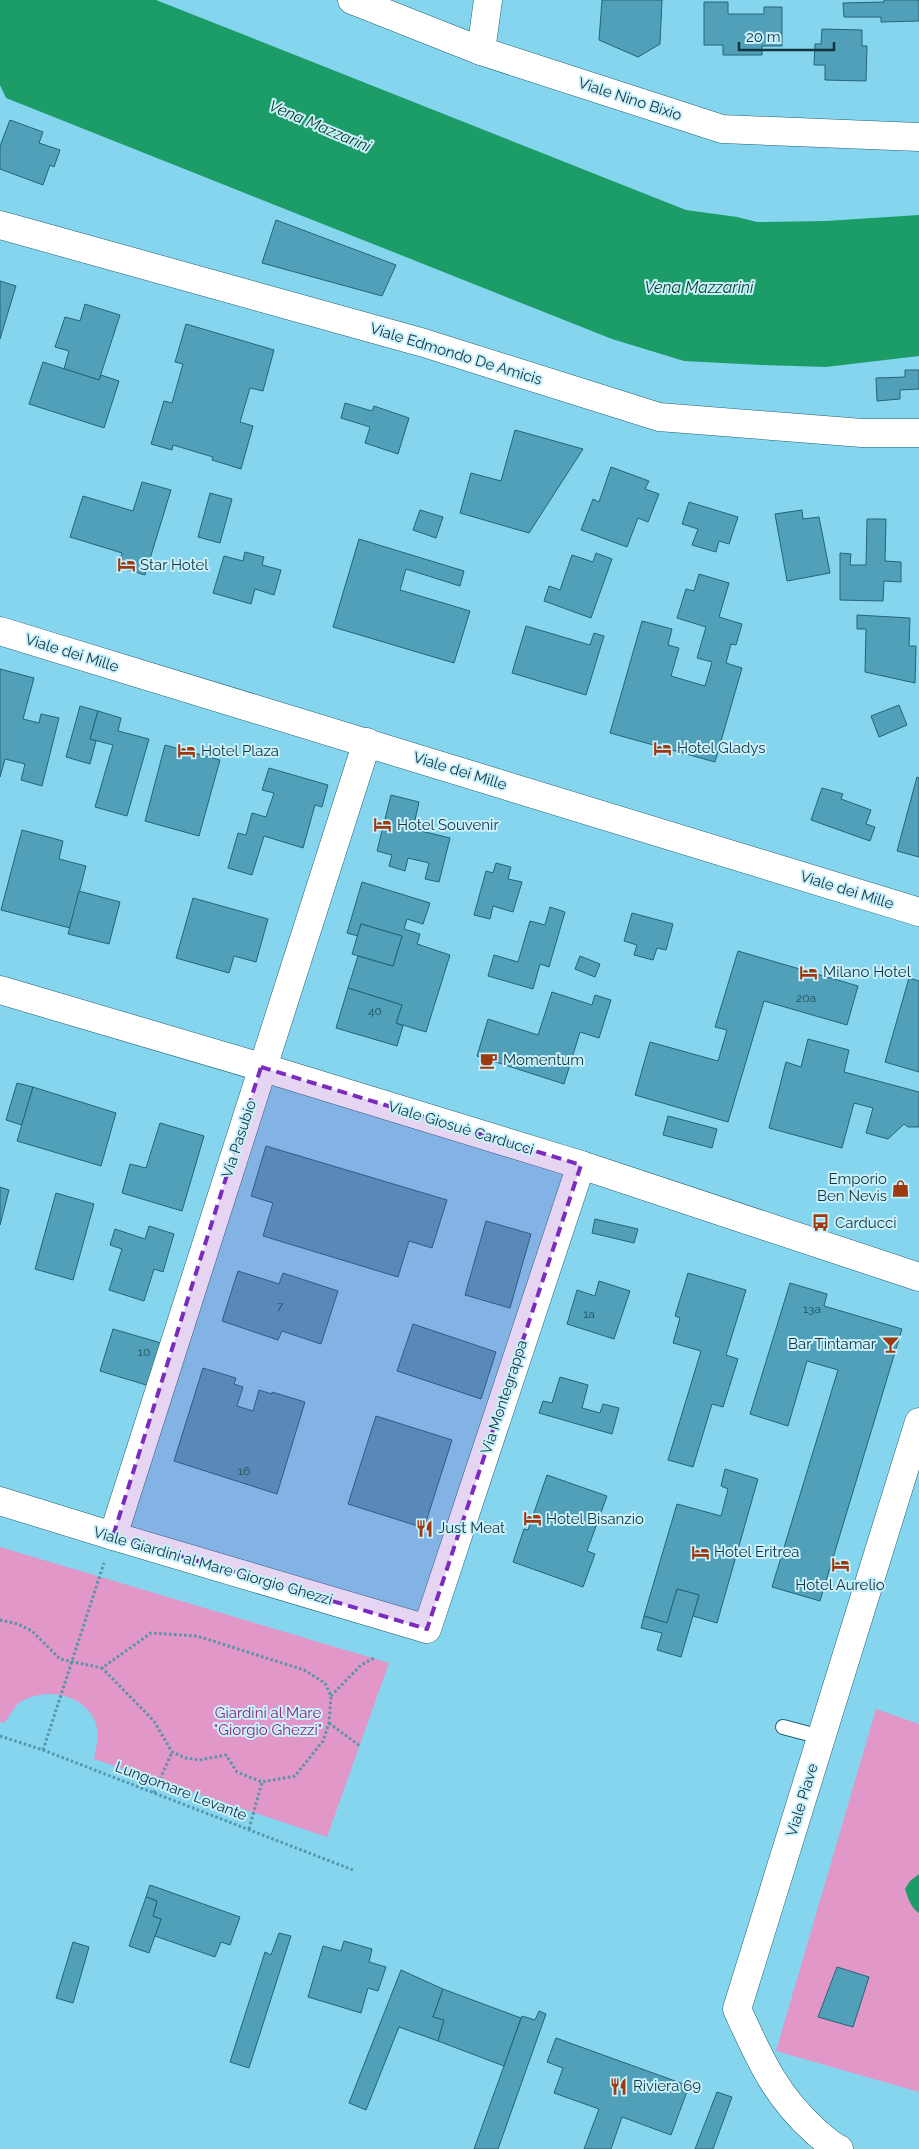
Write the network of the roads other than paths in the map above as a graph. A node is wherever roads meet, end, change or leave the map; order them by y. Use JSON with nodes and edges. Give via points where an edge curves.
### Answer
{"nodes":[{"id":1,"x":352,"y":0,"type":"edge"},
{"id":2,"x":488,"y":0,"type":"edge"},
{"id":3,"x":481,"y":51,"type":"junction"},
{"id":4,"x":919,"y":137,"type":"edge"},
{"id":5,"x":0,"y":225,"type":"edge"},
{"id":6,"x":919,"y":433,"type":"edge"},
{"id":7,"x":0,"y":631,"type":"edge"},
{"id":8,"x":367,"y":742,"type":"junction"},
{"id":9,"x":919,"y":912,"type":"edge"},
{"id":10,"x":0,"y":990,"type":"edge"},
{"id":11,"x":261,"y":1067,"type":"junction"},
{"id":12,"x":581,"y":1165,"type":"junction"},
{"id":13,"x":919,"y":1277,"type":"edge"},
{"id":14,"x":919,"y":1422,"type":"edge"},
{"id":15,"x":0,"y":1501,"type":"edge"},
{"id":16,"x":112,"y":1536,"type":"junction"},
{"id":17,"x":427,"y":1629,"type":"joint"},
{"id":18,"x":783,"y":1727,"type":"dead end"},
{"id":19,"x":822,"y":1737,"type":"junction"},
{"id":20,"x":840,"y":2149,"type":"edge"}],
"edges":[{"from":1,"to":3,"type":"street","name":"Viale Nino Bixio"},
{"from":2,"to":3,"type":"street"},
{"from":3,"to":4,"type":"street","name":"Viale Nino Bixio","via":[[722,129]]},
{"from":5,"to":6,"type":"street","name":"Viale Edmondo De Amicis","via":[[424,344],[659,417],[862,433]]},
{"from":7,"to":8,"type":"street","name":"Viale dei Mille"},
{"from":8,"to":9,"type":"street","name":"Viale dei Mille"},
{"from":8,"to":11,"type":"street","name":"Via Pasubio"},
{"from":10,"to":11,"type":"street","name":"Viale Giosuè Carducci"},
{"from":11,"to":12,"type":"street","name":"Viale Giosuè Carducci"},
{"from":11,"to":16,"type":"street","name":"Via Pasubio"},
{"from":12,"to":13,"type":"street","name":"Viale Giosuè Carducci"},
{"from":12,"to":17,"type":"street","name":"Via Montegrappa"},
{"from":14,"to":19,"type":"street","name":"Viale Piave"},
{"from":15,"to":16,"type":"street","name":"Viale Giardini al Mare Giorgio Ghezzi"},
{"from":16,"to":17,"type":"street","name":"Viale Giardini al Mare Giorgio Ghezzi"},
{"from":18,"to":19,"type":"lane"},
{"from":19,"to":20,"type":"street","name":"Viale Piave","via":[[737,2009],[766,2071],[795,2113],[832,2146]]}]}
